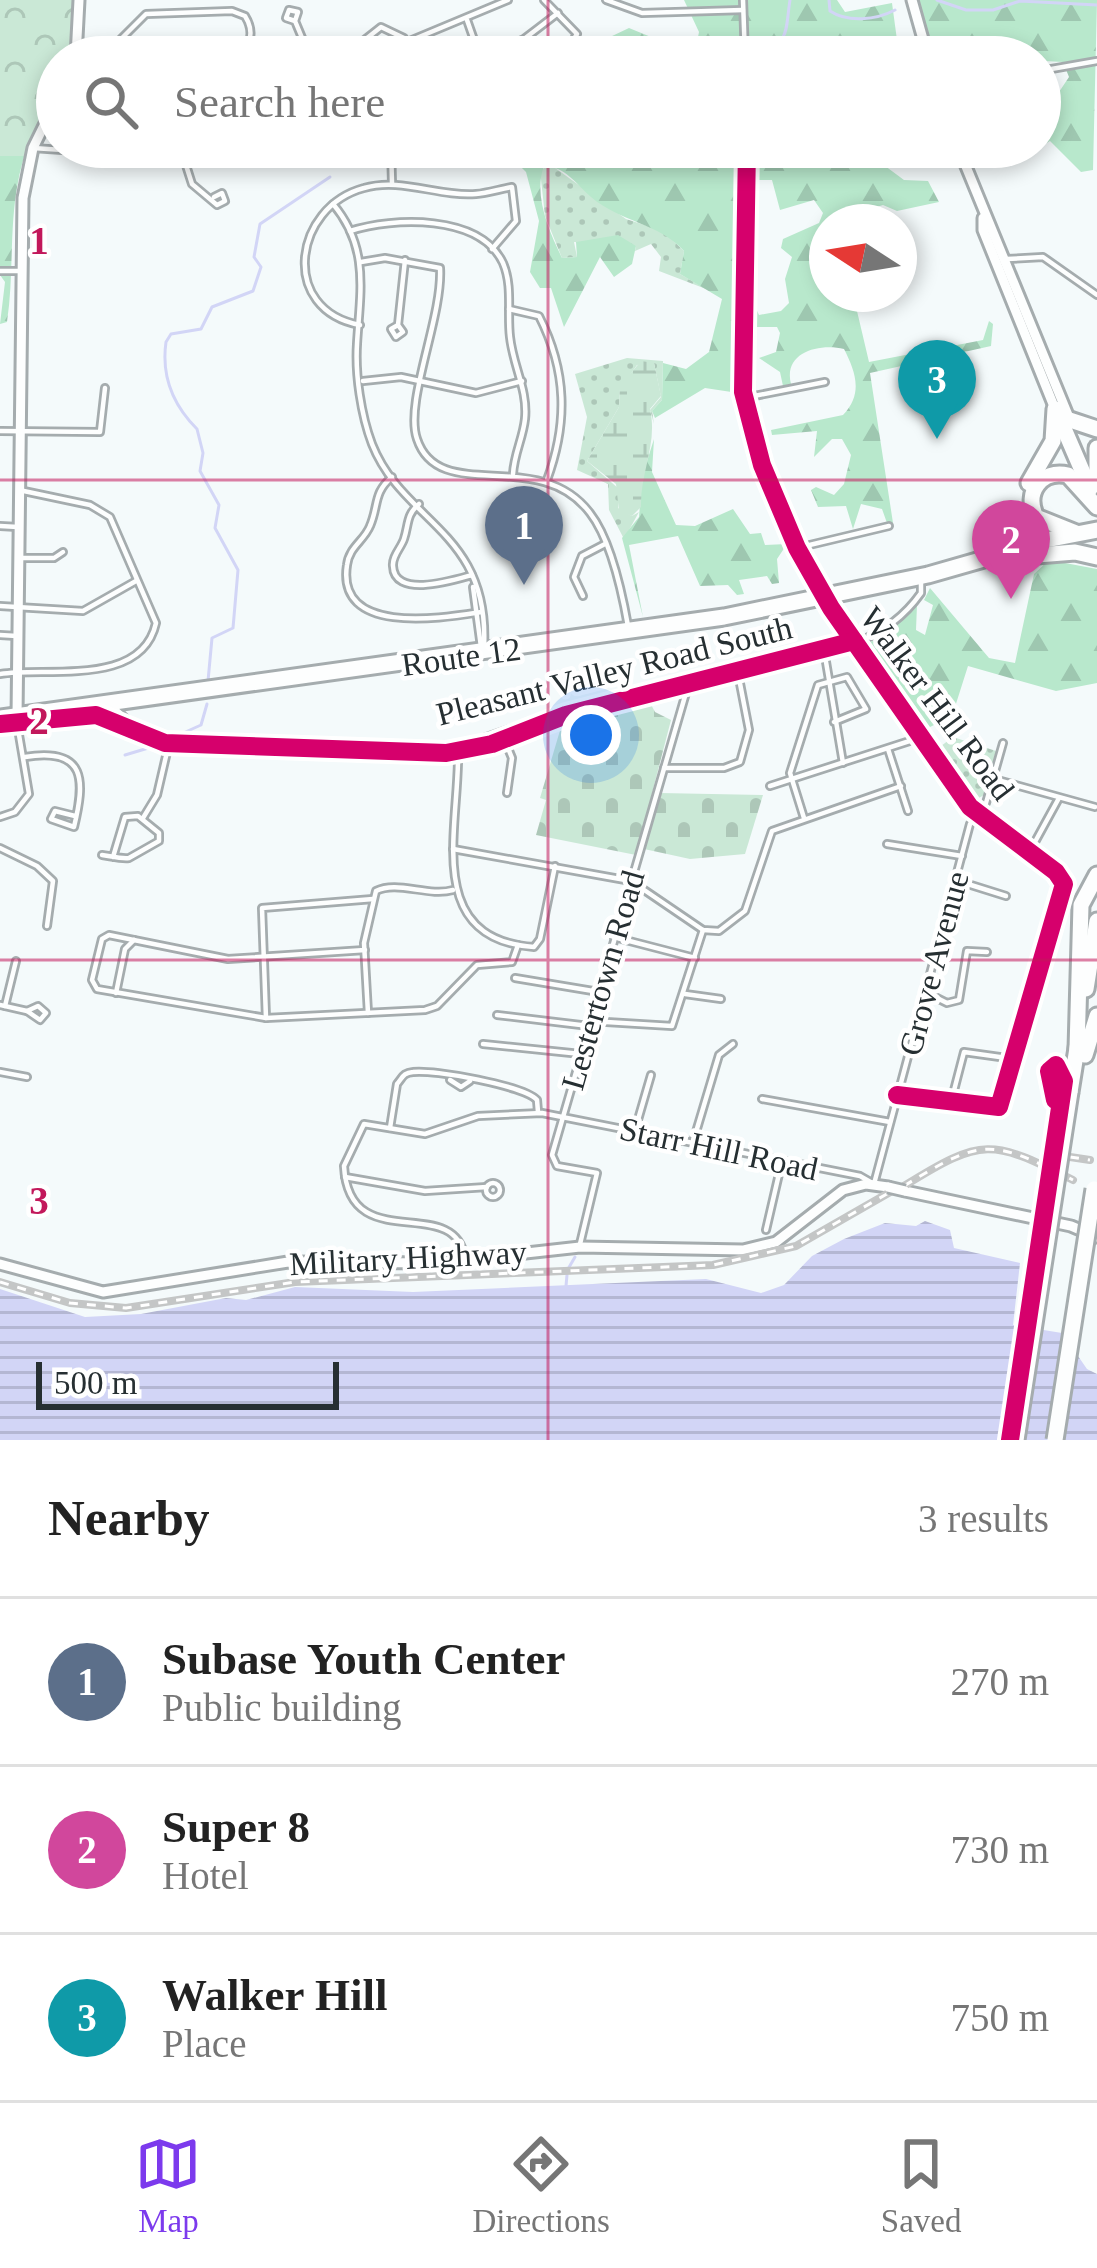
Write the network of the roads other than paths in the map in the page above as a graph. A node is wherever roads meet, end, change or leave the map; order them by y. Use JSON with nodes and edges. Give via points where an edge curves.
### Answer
{"nodes":[{"id":1,"x":79,"y":0,"type":"edge"},
{"id":2,"x":206,"y":0,"type":"edge"},
{"id":3,"x":508,"y":0,"type":"edge"},
{"id":4,"x":544,"y":0,"type":"edge"},
{"id":5,"x":606,"y":0,"type":"edge"},
{"id":6,"x":743,"y":0,"type":"edge"},
{"id":7,"x":912,"y":0,"type":"edge"},
{"id":8,"x":743,"y":10,"type":"junction"},
{"id":9,"x":206,"y":11,"type":"junction"},
{"id":10,"x":558,"y":13,"type":"junction"},
{"id":11,"x":295,"y":20,"type":"dead end"},
{"id":12,"x":467,"y":20,"type":"junction"},
{"id":13,"x":77,"y":36,"type":"edge"},
{"id":14,"x":122,"y":36,"type":"edge"},
{"id":15,"x":251,"y":36,"type":"edge"},
{"id":16,"x":301,"y":36,"type":"edge"},
{"id":17,"x":366,"y":36,"type":"edge"},
{"id":18,"x":400,"y":36,"type":"edge"},
{"id":19,"x":423,"y":36,"type":"edge"},
{"id":20,"x":473,"y":36,"type":"edge"},
{"id":21,"x":528,"y":36,"type":"edge"},
{"id":22,"x":576,"y":36,"type":"edge"},
{"id":23,"x":744,"y":36,"type":"edge"},
{"id":24,"x":922,"y":36,"type":"edge"},
{"id":25,"x":1097,"y":61,"type":"edge"},
{"id":26,"x":1061,"y":67,"type":"edge"},
{"id":27,"x":36,"y":142,"type":"edge"},
{"id":28,"x":33,"y":148,"type":"junction"},
{"id":29,"x":36,"y":148,"type":"edge"},
{"id":30,"x":187,"y":168,"type":"edge"},
{"id":31,"x":392,"y":168,"type":"edge"},
{"id":32,"x":748,"y":168,"type":"edge"},
{"id":33,"x":965,"y":168,"type":"edge"},
{"id":34,"x":392,"y":184,"type":"junction"},
{"id":35,"x":214,"y":196,"type":"dead end"},
{"id":36,"x":333,"y":204,"type":"junction"},
{"id":37,"x":350,"y":231,"type":"junction"},
{"id":38,"x":493,"y":249,"type":"junction"},
{"id":39,"x":406,"y":260,"type":"junction"},
{"id":40,"x":1000,"y":261,"type":"junction"},
{"id":41,"x":361,"y":262,"type":"junction"},
{"id":42,"x":0,"y":271,"type":"edge"},
{"id":43,"x":21,"y":271,"type":"junction"},
{"id":44,"x":1097,"y":295,"type":"edge"},
{"id":45,"x":509,"y":309,"type":"junction"},
{"id":46,"x":398,"y":325,"type":"dead end"},
{"id":47,"x":359,"y":326,"type":"junction"},
{"id":48,"x":422,"y":381,"type":"junction"},
{"id":49,"x":522,"y":381,"type":"junction"},
{"id":50,"x":361,"y":382,"type":"junction"},
{"id":51,"x":825,"y":382,"type":"dead end"},
{"id":52,"x":105,"y":388,"type":"dead end"},
{"id":53,"x":744,"y":398,"type":"junction"},
{"id":54,"x":1055,"y":409,"type":"junction"},
{"id":55,"x":1070,"y":420,"type":"junction"},
{"id":56,"x":1097,"y":429,"type":"edge"},
{"id":57,"x":20,"y":430,"type":"junction"},
{"id":58,"x":0,"y":431,"type":"edge"},
{"id":59,"x":1097,"y":448,"type":"edge"},
{"id":60,"x":513,"y":474,"type":"junction"},
{"id":61,"x":393,"y":476,"type":"junction"},
{"id":62,"x":547,"y":480,"type":"junction"},
{"id":63,"x":1097,"y":482,"type":"edge"},
{"id":64,"x":19,"y":490,"type":"junction"},
{"id":65,"x":419,"y":503,"type":"junction"},
{"id":66,"x":1097,"y":506,"type":"edge"},
{"id":67,"x":0,"y":526,"type":"edge"},
{"id":68,"x":19,"y":526,"type":"junction"},
{"id":69,"x":889,"y":526,"type":"dead end"},
{"id":70,"x":1097,"y":530,"type":"edge"},
{"id":71,"x":1078,"y":534,"type":"junction"},
{"id":72,"x":605,"y":544,"type":"junction"},
{"id":73,"x":1033,"y":545,"type":"junction"},
{"id":74,"x":797,"y":548,"type":"junction"},
{"id":75,"x":63,"y":552,"type":"dead end"},
{"id":76,"x":1006,"y":554,"type":"junction"},
{"id":77,"x":1097,"y":557,"type":"edge"},
{"id":78,"x":18,"y":558,"type":"junction"},
{"id":79,"x":919,"y":574,"type":"junction"},
{"id":80,"x":472,"y":575,"type":"junction"},
{"id":81,"x":136,"y":581,"type":"junction"},
{"id":82,"x":583,"y":596,"type":"dead end"},
{"id":83,"x":825,"y":597,"type":"junction"},
{"id":84,"x":0,"y":606,"type":"edge"},
{"id":85,"x":17,"y":608,"type":"junction"},
{"id":86,"x":478,"y":612,"type":"junction"},
{"id":87,"x":628,"y":631,"type":"junction"},
{"id":88,"x":0,"y":635,"type":"edge"},
{"id":89,"x":17,"y":636,"type":"junction"},
{"id":90,"x":853,"y":640,"type":"junction"},
{"id":91,"x":824,"y":648,"type":"junction"},
{"id":92,"x":483,"y":652,"type":"junction"},
{"id":93,"x":737,"y":668,"type":"junction"},
{"id":94,"x":16,"y":669,"type":"junction"},
{"id":95,"x":0,"y":674,"type":"edge"},
{"id":96,"x":690,"y":679,"type":"junction"},
{"id":97,"x":828,"y":682,"type":"junction"},
{"id":98,"x":114,"y":706,"type":"junction"},
{"id":99,"x":9,"y":717,"type":"edge"},
{"id":100,"x":834,"y":722,"type":"junction"},
{"id":101,"x":503,"y":736,"type":"junction"},
{"id":102,"x":922,"y":737,"type":"junction"},
{"id":103,"x":170,"y":739,"type":"junction"},
{"id":104,"x":1003,"y":743,"type":"dead end"},
{"id":105,"x":458,"y":747,"type":"junction"},
{"id":106,"x":888,"y":749,"type":"junction"},
{"id":107,"x":25,"y":758,"type":"junction"},
{"id":108,"x":843,"y":763,"type":"junction"},
{"id":109,"x":664,"y":768,"type":"junction"},
{"id":110,"x":792,"y":779,"type":"junction"},
{"id":111,"x":994,"y":779,"type":"junction"},
{"id":112,"x":770,"y":786,"type":"dead end"},
{"id":113,"x":901,"y":786,"type":"junction"},
{"id":114,"x":507,"y":793,"type":"dead end"},
{"id":115,"x":1060,"y":796,"type":"junction"},
{"id":116,"x":1095,"y":807,"type":"edge"},
{"id":117,"x":908,"y":811,"type":"dead end"},
{"id":118,"x":976,"y":814,"type":"junction"},
{"id":119,"x":75,"y":816,"type":"dead end"},
{"id":120,"x":0,"y":817,"type":"edge"},
{"id":121,"x":142,"y":818,"type":"junction"},
{"id":122,"x":804,"y":818,"type":"junction"},
{"id":123,"x":887,"y":844,"type":"dead end"},
{"id":124,"x":0,"y":848,"type":"edge"},
{"id":125,"x":453,"y":849,"type":"junction"},
{"id":126,"x":1030,"y":851,"type":"junction"},
{"id":127,"x":102,"y":855,"type":"dead end"},
{"id":128,"x":113,"y":856,"type":"junction"},
{"id":129,"x":962,"y":856,"type":"junction"},
{"id":130,"x":555,"y":866,"type":"junction"},
{"id":131,"x":1097,"y":874,"type":"edge"},
{"id":132,"x":955,"y":880,"type":"junction"},
{"id":133,"x":631,"y":881,"type":"junction"},
{"id":134,"x":453,"y":890,"type":"junction"},
{"id":135,"x":1006,"y":896,"type":"dead end"},
{"id":136,"x":373,"y":898,"type":"junction"},
{"id":137,"x":1097,"y":921,"type":"edge"},
{"id":138,"x":46,"y":926,"type":"dead end"},
{"id":139,"x":703,"y":930,"type":"junction"},
{"id":140,"x":614,"y":937,"type":"junction"},
{"id":141,"x":134,"y":940,"type":"junction"},
{"id":142,"x":518,"y":945,"type":"junction"},
{"id":143,"x":365,"y":950,"type":"junction"},
{"id":144,"x":987,"y":952,"type":"dead end"},
{"id":145,"x":264,"y":958,"type":"junction"},
{"id":146,"x":695,"y":958,"type":"junction"},
{"id":147,"x":16,"y":961,"type":"dead end"},
{"id":148,"x":515,"y":978,"type":"dead end"},
{"id":149,"x":116,"y":992,"type":"junction"},
{"id":150,"x":599,"y":992,"type":"junction"},
{"id":151,"x":925,"y":992,"type":"junction"},
{"id":152,"x":685,"y":994,"type":"junction"},
{"id":153,"x":722,"y":999,"type":"dead end"},
{"id":154,"x":3,"y":1006,"type":"edge"},
{"id":155,"x":27,"y":1012,"type":"dead end"},
{"id":156,"x":368,"y":1014,"type":"junction"},
{"id":157,"x":497,"y":1015,"type":"dead end"},
{"id":158,"x":1097,"y":1016,"type":"edge"},
{"id":159,"x":266,"y":1018,"type":"junction"},
{"id":160,"x":590,"y":1023,"type":"junction"},
{"id":161,"x":482,"y":1044,"type":"dead end"},
{"id":162,"x":733,"y":1044,"type":"dead end"},
{"id":163,"x":1077,"y":1049,"type":"junction"},
{"id":164,"x":580,"y":1054,"type":"junction"},
{"id":165,"x":1014,"y":1059,"type":"junction"},
{"id":166,"x":0,"y":1074,"type":"edge"},
{"id":167,"x":651,"y":1075,"type":"dead end"},
{"id":168,"x":27,"y":1077,"type":"dead end"},
{"id":169,"x":1073,"y":1093,"type":"junction"},
{"id":170,"x":897,"y":1096,"type":"junction"},
{"id":171,"x":762,"y":1099,"type":"dead end"},
{"id":172,"x":950,"y":1103,"type":"junction"},
{"id":173,"x":538,"y":1113,"type":"junction"},
{"id":174,"x":562,"y":1117,"type":"junction"},
{"id":175,"x":890,"y":1122,"type":"junction"},
{"id":176,"x":390,"y":1128,"type":"junction"},
{"id":177,"x":635,"y":1130,"type":"junction"},
{"id":178,"x":693,"y":1142,"type":"junction"},
{"id":179,"x":782,"y":1161,"type":"junction"},
{"id":180,"x":345,"y":1177,"type":"junction"},
{"id":181,"x":1096,"y":1180,"type":"edge"},
{"id":182,"x":874,"y":1184,"type":"junction"},
{"id":183,"x":487,"y":1187,"type":"dead end"},
{"id":184,"x":766,"y":1230,"type":"dead end"},
{"id":185,"x":1097,"y":1237,"type":"edge"},
{"id":186,"x":580,"y":1246,"type":"junction"},
{"id":187,"x":465,"y":1260,"type":"junction"},
{"id":188,"x":0,"y":1264,"type":"edge"},
{"id":189,"x":1019,"y":1440,"type":"edge"},
{"id":190,"x":1055,"y":1440,"type":"edge"}],
"edges":[{"from":1,"to":13,"type":"street"},
{"from":2,"to":9,"type":"street"},
{"from":3,"to":12,"type":"street"},
{"from":4,"to":10,"type":"street"},
{"from":5,"to":8,"type":"street","via":[[642,13]]},
{"from":6,"to":8,"type":"street"},
{"from":7,"to":24,"type":"street"},
{"from":8,"to":23,"type":"street"},
{"from":9,"to":14,"type":"street","via":[[146,14]]},
{"from":9,"to":15,"type":"street","via":[[245,16]]},
{"from":10,"to":21,"type":"street"},
{"from":10,"to":22,"type":"street"},
{"from":11,"to":16,"type":"street"},
{"from":12,"to":19,"type":"street"},
{"from":12,"to":20,"type":"street"},
{"from":17,"to":18,"type":"street","via":[[375,28]]},
{"from":25,"to":26,"type":"street"},
{"from":27,"to":28,"type":"street"},
{"from":28,"to":29,"type":"street"},
{"from":28,"to":43,"type":"street"},
{"from":30,"to":35,"type":"street","via":[[191,184]]},
{"from":31,"to":34,"type":"street"},
{"from":32,"to":53,"type":"street","name":"Walker Hill Road"},
{"from":33,"to":40,"type":"street"},
{"from":34,"to":36,"type":"street"},
{"from":34,"to":38,"type":"street","via":[[470,194],[512,187],[516,221]]},
{"from":36,"to":37,"type":"street"},
{"from":36,"to":47,"type":"street","via":[[308,239],[304,278],[326,313]]},
{"from":37,"to":38,"type":"street","via":[[387,221],[455,229]]},
{"from":37,"to":41,"type":"street"},
{"from":38,"to":45,"type":"street","via":[[505,269]]},
{"from":39,"to":41,"type":"street"},
{"from":39,"to":46,"type":"street"},
{"from":39,"to":48,"type":"street","via":[[440,268]]},
{"from":40,"to":44,"type":"street","via":[[1043,257]]},
{"from":40,"to":54,"type":"street"},
{"from":40,"to":55,"type":"street"},
{"from":41,"to":47,"type":"street"},
{"from":42,"to":43,"type":"street"},
{"from":43,"to":57,"type":"street"},
{"from":45,"to":49,"type":"street"},
{"from":45,"to":62,"type":"street","via":[[539,316],[562,388],[564,428]]},
{"from":47,"to":50,"type":"street"},
{"from":48,"to":49,"type":"street","via":[[476,393]]},
{"from":48,"to":50,"type":"street"},
{"from":48,"to":60,"type":"street","via":[[414,429],[430,460],[462,476]]},
{"from":49,"to":60,"type":"street","via":[[525,421]]},
{"from":50,"to":61,"type":"street","via":[[371,440]]},
{"from":51,"to":53,"type":"street"},
{"from":52,"to":57,"type":"street","via":[[100,432]]},
{"from":53,"to":74,"type":"street","name":"Walker Hill Road"},
{"from":54,"to":66,"type":"highway"},
{"from":54,"to":73,"type":"highway","via":[[1053,440],[1025,498]]},
{"from":55,"to":56,"type":"highway"},
{"from":55,"to":63,"type":"highway"},
{"from":57,"to":58,"type":"street"},
{"from":57,"to":64,"type":"street"},
{"from":59,"to":63,"type":"highway"},
{"from":60,"to":62,"type":"street"},
{"from":61,"to":65,"type":"street"},
{"from":61,"to":86,"type":"street","via":[[377,492],[370,527],[351,551],[351,592],[370,611],[397,618]]},
{"from":62,"to":72,"type":"street","via":[[587,509]]},
{"from":64,"to":68,"type":"street"},
{"from":64,"to":81,"type":"street","via":[[105,513]]},
{"from":65,"to":80,"type":"street"},
{"from":65,"to":80,"type":"street","via":[[395,574],[418,584]]},
{"from":66,"to":71,"type":"highway","via":[[1066,475],[1036,484],[1037,518]]},
{"from":67,"to":68,"type":"street"},
{"from":68,"to":78,"type":"street"},
{"from":69,"to":74,"type":"street"},
{"from":70,"to":71,"type":"highway","name":"Route 12"},
{"from":71,"to":73,"type":"highway","name":"Route 12"},
{"from":72,"to":82,"type":"street","via":[[577,564]]},
{"from":72,"to":87,"type":"street"},
{"from":73,"to":76,"type":"highway","name":"Route 12"},
{"from":73,"to":79,"type":"highway","name":"Route 12"},
{"from":74,"to":83,"type":"street","name":"Walker Hill Road"},
{"from":75,"to":78,"type":"street"},
{"from":76,"to":77,"type":"highway"},
{"from":76,"to":79,"type":"highway","name":"Route 12"},
{"from":78,"to":85,"type":"street"},
{"from":79,"to":83,"type":"highway","name":"Route 12"},
{"from":79,"to":90,"type":"street","name":"Pleasant Valley Road South","via":[[922,591],[911,607],[883,631]]},
{"from":80,"to":86,"type":"street"},
{"from":81,"to":85,"type":"street","via":[[82,611]]},
{"from":81,"to":94,"type":"street","via":[[156,623],[139,652],[105,668]]},
{"from":83,"to":87,"type":"highway","name":"Route 12"},
{"from":83,"to":90,"type":"street","name":"Walker Hill Road"},
{"from":84,"to":85,"type":"street"},
{"from":85,"to":89,"type":"street"},
{"from":86,"to":92,"type":"street"},
{"from":87,"to":92,"type":"highway","name":"Route 12"},
{"from":88,"to":89,"type":"street"},
{"from":89,"to":94,"type":"street"},
{"from":90,"to":91,"type":"street","name":"Pleasant Valley Road South"},
{"from":90,"to":102,"type":"street","name":"Walker Hill Road"},
{"from":91,"to":93,"type":"street","name":"Pleasant Valley Road South"},
{"from":91,"to":97,"type":"street"},
{"from":92,"to":98,"type":"highway","name":"Route 12"},
{"from":93,"to":96,"type":"street","name":"Pleasant Valley Road South"},
{"from":93,"to":109,"type":"street","via":[[748,730],[740,762]]},
{"from":94,"to":95,"type":"street"},
{"from":94,"to":99,"type":"street"},
{"from":96,"to":101,"type":"street","name":"Pleasant Valley Road South","via":[[561,711]]},
{"from":96,"to":109,"type":"street","name":"Lestertown Road"},
{"from":97,"to":100,"type":"street"},
{"from":97,"to":100,"type":"street","via":[[848,677],[866,709]]},
{"from":97,"to":110,"type":"street","via":[[813,693]]},
{"from":98,"to":99,"type":"highway","name":"Route 12"},
{"from":98,"to":103,"type":"street","name":"Pleasant Valley Road South","via":[[136,729]]},
{"from":99,"to":107,"type":"street"},
{"from":100,"to":108,"type":"street"},
{"from":101,"to":105,"type":"street","name":"Pleasant Valley Road South"},
{"from":101,"to":114,"type":"street","via":[[512,758]]},
{"from":102,"to":106,"type":"street"},
{"from":102,"to":118,"type":"street","name":"Walker Hill Road"},
{"from":103,"to":105,"type":"street","name":"Pleasant Valley Road South"},
{"from":103,"to":121,"type":"street","via":[[157,795]]},
{"from":104,"to":111,"type":"street"},
{"from":105,"to":125,"type":"street"},
{"from":106,"to":108,"type":"street"},
{"from":106,"to":113,"type":"street"},
{"from":107,"to":119,"type":"street","via":[[58,756],[75,766],[82,784]]},
{"from":107,"to":120,"type":"street","via":[[28,794]]},
{"from":108,"to":110,"type":"street"},
{"from":109,"to":133,"type":"street","name":"Lestertown Road"},
{"from":110,"to":112,"type":"street"},
{"from":110,"to":122,"type":"street"},
{"from":111,"to":115,"type":"street"},
{"from":111,"to":118,"type":"street"},
{"from":113,"to":117,"type":"street"},
{"from":113,"to":122,"type":"street"},
{"from":115,"to":116,"type":"street"},
{"from":115,"to":126,"type":"street"},
{"from":118,"to":126,"type":"street","name":"Walker Hill Road"},
{"from":118,"to":129,"type":"street","name":"Grove Avenue"},
{"from":121,"to":128,"type":"street","via":[[123,819]]},
{"from":121,"to":128,"type":"street","via":[[159,841],[129,858]]},
{"from":122,"to":139,"type":"street","via":[[768,835],[739,919]]},
{"from":123,"to":129,"type":"street"},
{"from":124,"to":138,"type":"street","via":[[52,881]]},
{"from":125,"to":130,"type":"street"},
{"from":125,"to":134,"type":"street"},
{"from":126,"to":165,"type":"street","name":"Walker Hill Road","via":[[1064,884]]},
{"from":127,"to":128,"type":"street"},
{"from":129,"to":132,"type":"street","name":"Grove Avenue"},
{"from":130,"to":133,"type":"street"},
{"from":130,"to":142,"type":"street","via":[[540,939],[534,947]]},
{"from":131,"to":163,"type":"highway","via":[[1081,908]]},
{"from":132,"to":135,"type":"street"},
{"from":132,"to":151,"type":"street","name":"Grove Avenue"},
{"from":133,"to":139,"type":"street"},
{"from":133,"to":140,"type":"street","name":"Lestertown Road"},
{"from":134,"to":136,"type":"street","via":[[381,886]]},
{"from":134,"to":142,"type":"street","via":[[477,926]]},
{"from":136,"to":143,"type":"street"},
{"from":136,"to":145,"type":"street","via":[[267,905],[260,915]]},
{"from":137,"to":163,"type":"highway"},
{"from":139,"to":146,"type":"street"},
{"from":140,"to":146,"type":"street"},
{"from":140,"to":150,"type":"street","name":"Lestertown Road"},
{"from":141,"to":145,"type":"street"},
{"from":141,"to":149,"type":"street"},
{"from":141,"to":149,"type":"street","via":[[109,935],[100,943],[93,984]]},
{"from":142,"to":156,"type":"street","via":[[512,962],[477,965],[437,1006]]},
{"from":143,"to":145,"type":"street"},
{"from":143,"to":156,"type":"street"},
{"from":144,"to":151,"type":"street","via":[[967,950],[959,1000]]},
{"from":145,"to":159,"type":"street"},
{"from":146,"to":152,"type":"street"},
{"from":147,"to":154,"type":"street"},
{"from":148,"to":150,"type":"street"},
{"from":149,"to":159,"type":"street"},
{"from":150,"to":160,"type":"street","name":"Lestertown Road"},
{"from":151,"to":170,"type":"street","name":"Grove Avenue"},
{"from":152,"to":153,"type":"street"},
{"from":152,"to":160,"type":"street","via":[[672,1027]]},
{"from":154,"to":155,"type":"street"},
{"from":156,"to":159,"type":"street"},
{"from":157,"to":160,"type":"street"},
{"from":158,"to":169,"type":"highway"},
{"from":160,"to":164,"type":"street","name":"Lestertown Road"},
{"from":161,"to":164,"type":"street"},
{"from":162,"to":178,"type":"street","via":[[719,1055]]},
{"from":163,"to":169,"type":"highway"},
{"from":164,"to":174,"type":"street","name":"Lestertown Road"},
{"from":165,"to":172,"type":"street","via":[[998,1108]]},
{"from":165,"to":172,"type":"street","via":[[964,1052]]},
{"from":166,"to":168,"type":"street"},
{"from":167,"to":177,"type":"street"},
{"from":169,"to":189,"type":"highway","bridge":true},
{"from":170,"to":172,"type":"street"},
{"from":170,"to":175,"type":"street","name":"Grove Avenue"},
{"from":171,"to":175,"type":"street"},
{"from":173,"to":174,"type":"street","name":"Starr Hill Road"},
{"from":173,"to":176,"type":"street","via":[[478,1116],[425,1134]]},
{"from":173,"to":176,"type":"street","via":[[533,1093],[414,1072],[402,1077]]},
{"from":174,"to":177,"type":"street","name":"Starr Hill Road"},
{"from":174,"to":186,"type":"street","name":"Lestertown Road","via":[[552,1162],[598,1176]]},
{"from":175,"to":182,"type":"street","name":"Grove Avenue"},
{"from":176,"to":180,"type":"street","via":[[364,1124],[346,1154]]},
{"from":177,"to":178,"type":"street","name":"Starr Hill Road"},
{"from":178,"to":179,"type":"street","name":"Starr Hill Road"},
{"from":179,"to":182,"type":"street","name":"Starr Hill Road"},
{"from":179,"to":184,"type":"street"},
{"from":180,"to":183,"type":"street","via":[[425,1191]]},
{"from":180,"to":187,"type":"street","via":[[367,1214],[449,1229]]},
{"from":181,"to":190,"type":"highway","bridge":true},
{"from":182,"to":185,"type":"street","bridge":true},
{"from":182,"to":186,"type":"street","name":"Military Highway","via":[[843,1190],[758,1249]]},
{"from":186,"to":187,"type":"street","name":"Military Highway"},
{"from":187,"to":188,"type":"street","name":"Military Highway","via":[[288,1262],[103,1292]]}]}
